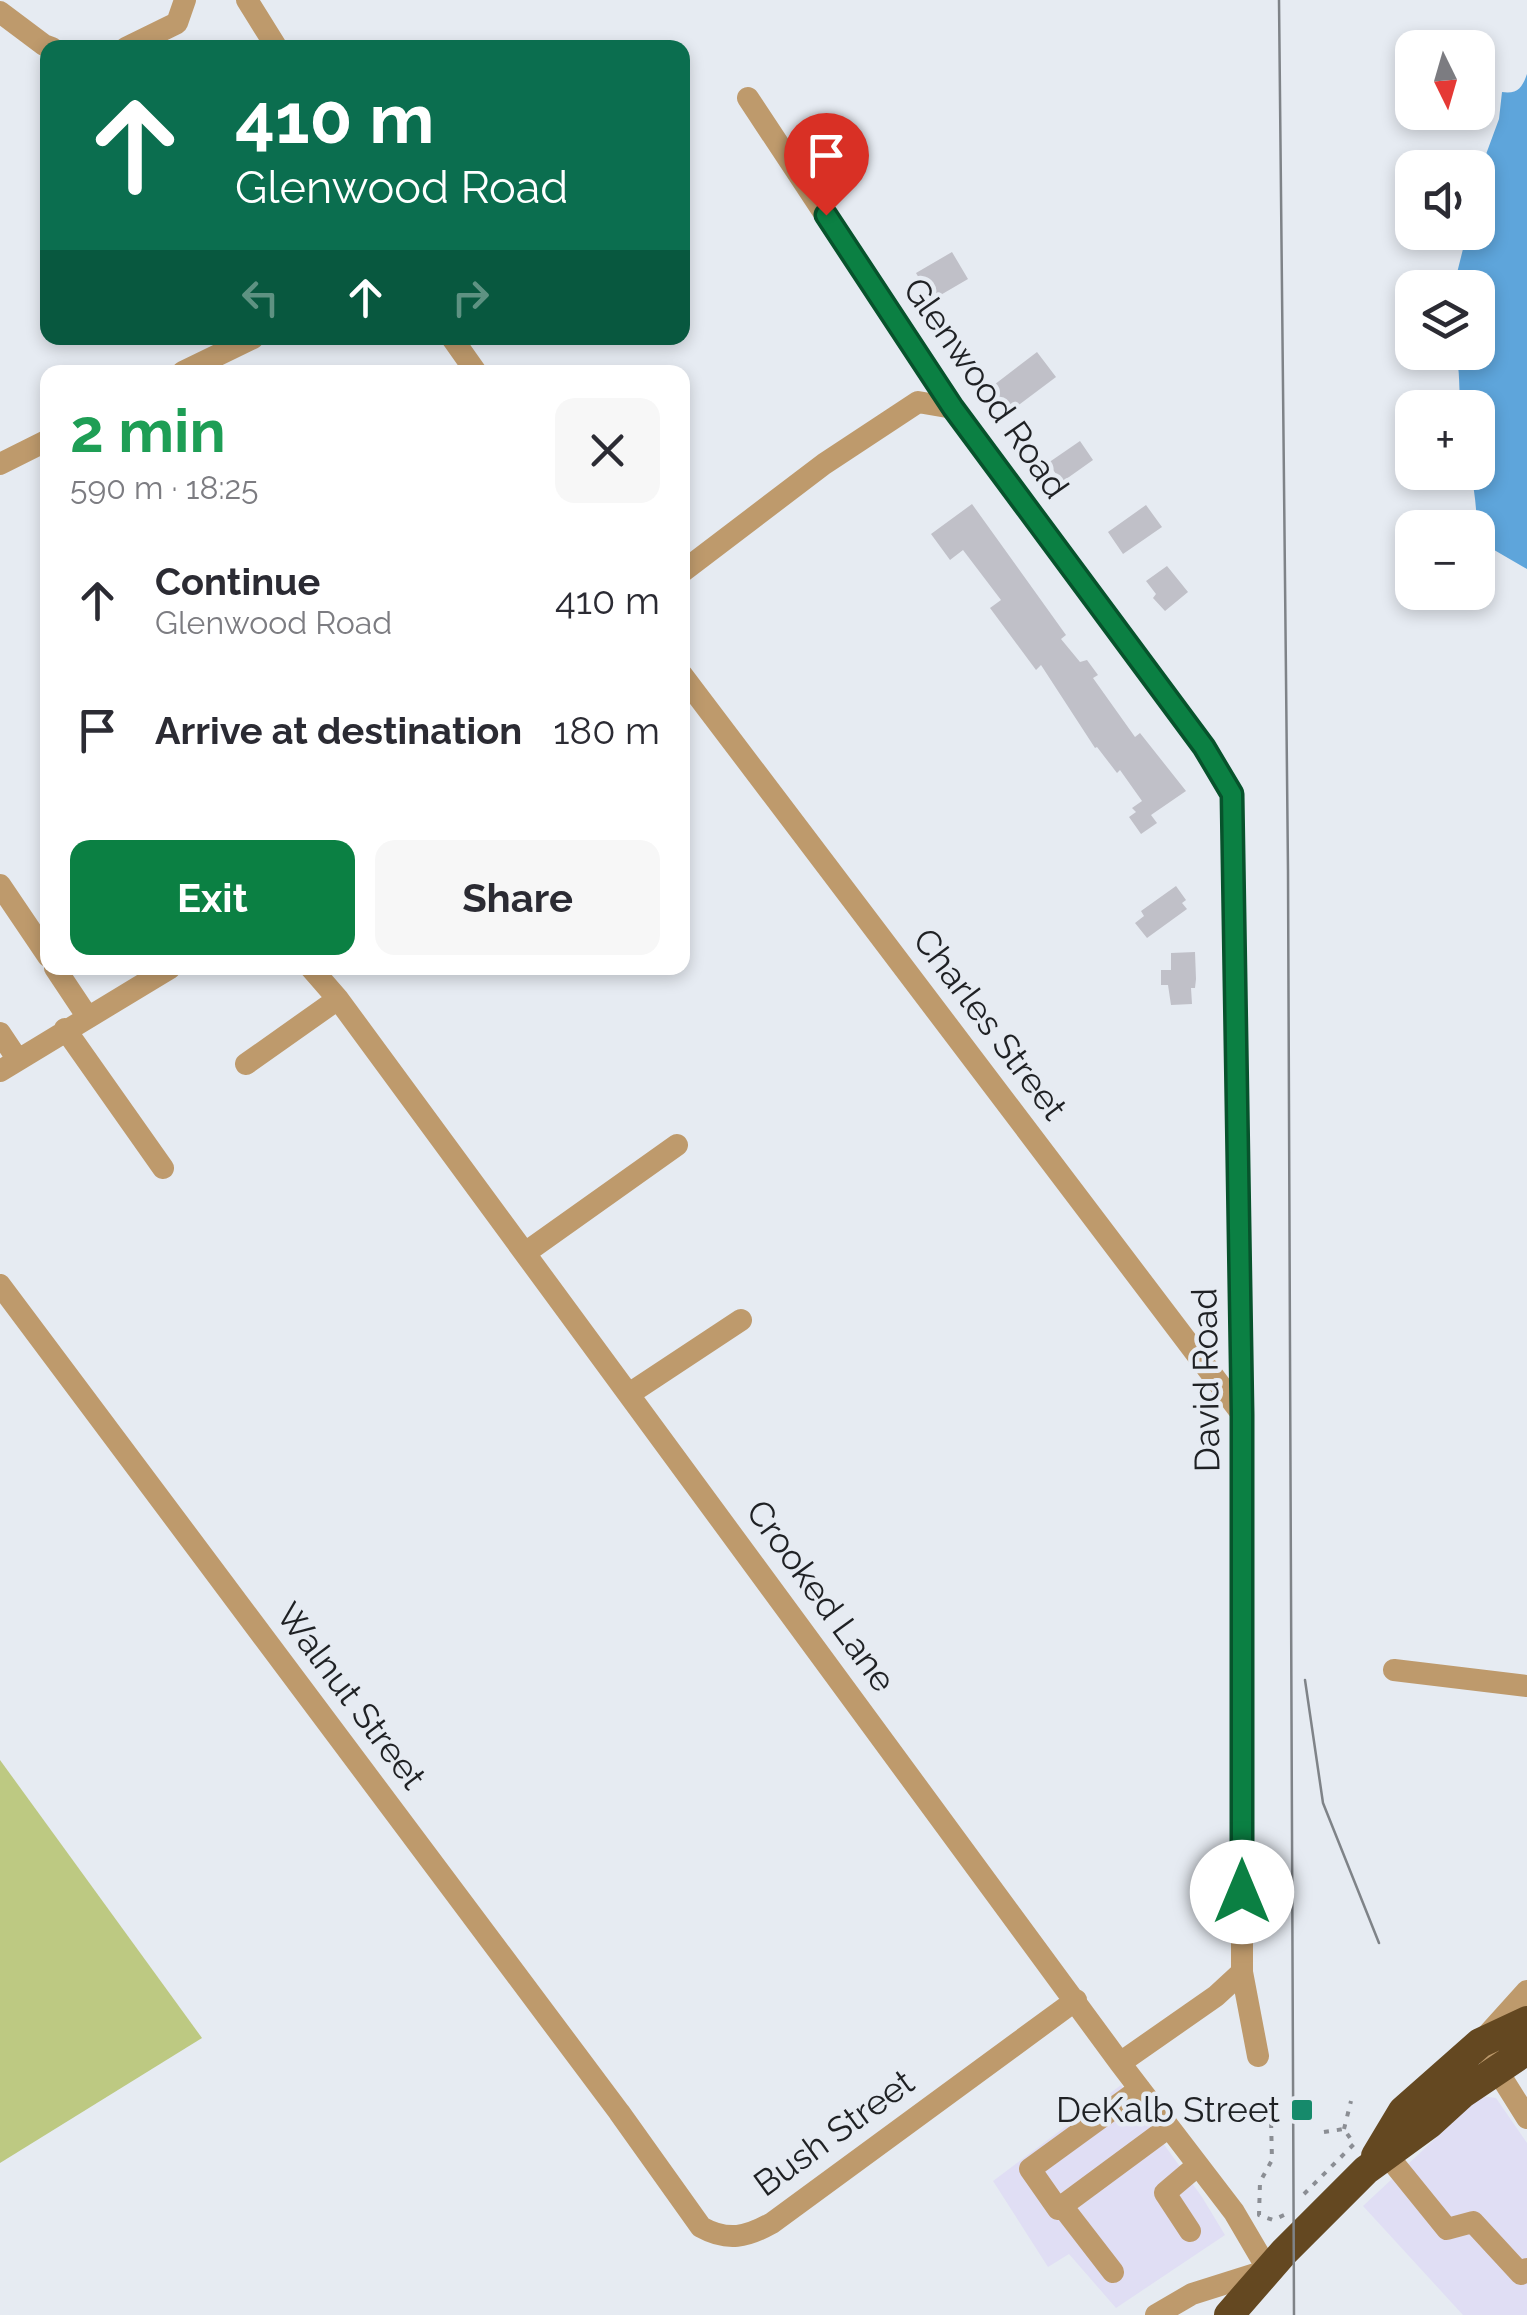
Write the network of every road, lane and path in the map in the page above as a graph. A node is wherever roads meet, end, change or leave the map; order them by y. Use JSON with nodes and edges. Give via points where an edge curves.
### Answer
{"nodes":[{"id":1,"x":185,"y":0,"type":"edge"},
{"id":2,"x":247,"y":0,"type":"edge"},
{"id":3,"x":0,"y":12,"type":"edge"},
{"id":4,"x":142,"y":40,"type":"edge"},
{"id":5,"x":271,"y":40,"type":"edge"},
{"id":6,"x":40,"y":42,"type":"edge"},
{"id":7,"x":748,"y":98,"type":"dead end"},
{"id":8,"x":239,"y":345,"type":"edge"},
{"id":9,"x":197,"y":365,"type":"edge"},
{"id":10,"x":953,"y":408,"type":"junction"},
{"id":11,"x":40,"y":444,"type":"edge"},
{"id":12,"x":0,"y":464,"type":"edge"},
{"id":13,"x":690,"y":566,"type":"edge"},
{"id":14,"x":1141,"y":664,"type":"joint"},
{"id":15,"x":690,"y":686,"type":"edge"},
{"id":16,"x":0,"y":886,"type":"edge"},
{"id":17,"x":40,"y":944,"type":"edge"},
{"id":18,"x":60,"y":975,"type":"edge"},
{"id":19,"x":158,"y":975,"type":"edge"},
{"id":20,"x":317,"y":975,"type":"edge"},
{"id":21,"x":338,"y":999,"type":"junction"},
{"id":22,"x":88,"y":1016,"type":"junction"},
{"id":23,"x":65,"y":1029,"type":"junction"},
{"id":24,"x":0,"y":1034,"type":"edge"},
{"id":25,"x":246,"y":1064,"type":"dead end"},
{"id":26,"x":9,"y":1065,"type":"edge"},
{"id":27,"x":677,"y":1144,"type":"dead end"},
{"id":28,"x":163,"y":1168,"type":"dead end"},
{"id":29,"x":526,"y":1253,"type":"junction"},
{"id":30,"x":3,"y":1296,"type":"edge"},
{"id":31,"x":741,"y":1320,"type":"dead end"},
{"id":32,"x":629,"y":1394,"type":"junction"},
{"id":33,"x":1242,"y":1414,"type":"junction"},
{"id":34,"x":1394,"y":1670,"type":"dead end"},
{"id":35,"x":1527,"y":1686,"type":"edge"},
{"id":36,"x":1242,"y":1972,"type":"junction"},
{"id":37,"x":1527,"y":1991,"type":"edge"},
{"id":38,"x":1076,"y":2000,"type":"junction"},
{"id":39,"x":1527,"y":2021,"type":"edge"},
{"id":40,"x":1480,"y":2043,"type":"junction"},
{"id":41,"x":1527,"y":2050,"type":"edge"},
{"id":42,"x":1258,"y":2056,"type":"dead end"},
{"id":43,"x":1120,"y":2063,"type":"junction"},
{"id":44,"x":1496,"y":2071,"type":"junction"},
{"id":45,"x":1140,"y":2089,"type":"junction"},
{"id":46,"x":1351,"y":2101,"type":"dead end"},
{"id":47,"x":1527,"y":2118,"type":"edge"},
{"id":48,"x":1285,"y":2119,"type":"dead end"},
{"id":49,"x":1169,"y":2127,"type":"junction"},
{"id":50,"x":1344,"y":2129,"type":"junction"},
{"id":51,"x":1318,"y":2132,"type":"dead end"},
{"id":52,"x":646,"y":2149,"type":"joint"},
{"id":53,"x":1377,"y":2162,"type":"junction"},
{"id":54,"x":1198,"y":2165,"type":"junction"},
{"id":55,"x":1326,"y":2170,"type":"dead end"},
{"id":56,"x":1062,"y":2206,"type":"junction"},
{"id":57,"x":1284,"y":2214,"type":"dead end"},
{"id":58,"x":1190,"y":2231,"type":"dead end"},
{"id":59,"x":1276,"y":2261,"type":"junction"},
{"id":60,"x":1527,"y":2269,"type":"edge"},
{"id":61,"x":1113,"y":2272,"type":"dead end"},
{"id":62,"x":1156,"y":2315,"type":"edge"},
{"id":63,"x":1229,"y":2315,"type":"edge"}],
"edges":[{"from":1,"to":4,"type":"street","via":[[178,22]]},
{"from":2,"to":5,"type":"street"},
{"from":3,"to":6,"type":"street"},
{"from":7,"to":10,"type":"street","name":"Glenwood Road"},
{"from":8,"to":9,"type":"street"},
{"from":10,"to":13,"type":"street","via":[[918,402]]},
{"from":10,"to":14,"type":"street","name":"Glenwood Road"},
{"from":11,"to":12,"type":"street"},
{"from":14,"to":33,"type":"street","name":"David Road","via":[[1232,794]]},
{"from":15,"to":33,"type":"street","name":"Charles Street"},
{"from":16,"to":17,"type":"street"},
{"from":18,"to":22,"type":"street"},
{"from":19,"to":22,"type":"street"},
{"from":20,"to":21,"type":"street","name":"Crooked Lane"},
{"from":21,"to":25,"type":"street"},
{"from":21,"to":29,"type":"street","name":"Crooked Lane"},
{"from":22,"to":23,"type":"street"},
{"from":23,"to":26,"type":"street"},
{"from":23,"to":28,"type":"street"},
{"from":24,"to":26,"type":"street"},
{"from":27,"to":29,"type":"street"},
{"from":29,"to":32,"type":"street","name":"Crooked Lane"},
{"from":30,"to":52,"type":"street","name":"Walnut Street"},
{"from":31,"to":32,"type":"street"},
{"from":32,"to":38,"type":"street","name":"Crooked Lane"},
{"from":33,"to":36,"type":"street","name":"David Road"},
{"from":34,"to":35,"type":"street"},
{"from":36,"to":42,"type":"street","name":"David Road"},
{"from":36,"to":43,"type":"street"},
{"from":37,"to":40,"type":"street"},
{"from":38,"to":43,"type":"street","name":"Crooked Lane"},
{"from":38,"to":52,"type":"street","name":"Bush Street","via":[[748,2236],[701,2227]]},
{"from":39,"to":40,"type":"highway"},
{"from":40,"to":44,"type":"street"},
{"from":40,"to":53,"type":"highway","via":[[1403,2111]]},
{"from":41,"to":44,"type":"highway"},
{"from":43,"to":45,"type":"street","name":"Crooked Lane"},
{"from":44,"to":47,"type":"street"},
{"from":44,"to":53,"type":"highway"},
{"from":45,"to":49,"type":"street","name":"Crooked Lane"},
{"from":45,"to":56,"type":"street","via":[[1030,2170]]},
{"from":46,"to":50,"type":"path"},
{"from":48,"to":57,"type":"path","via":[[1271,2120],[1272,2160],[1260,2182],[1258,2216],[1273,2220]]},
{"from":49,"to":54,"type":"street","name":"Crooked Lane"},
{"from":49,"to":56,"type":"street"},
{"from":50,"to":51,"type":"path"},
{"from":50,"to":55,"type":"path","via":[[1354,2144]]},
{"from":53,"to":59,"type":"highway"},
{"from":53,"to":60,"type":"street","via":[[1447,2228],[1473,2222],[1521,2274]]},
{"from":54,"to":58,"type":"street","via":[[1165,2193]]},
{"from":54,"to":59,"type":"street","name":"Crooked Lane"},
{"from":56,"to":61,"type":"street"},
{"from":59,"to":62,"type":"street"},
{"from":59,"to":63,"type":"highway"}]}
